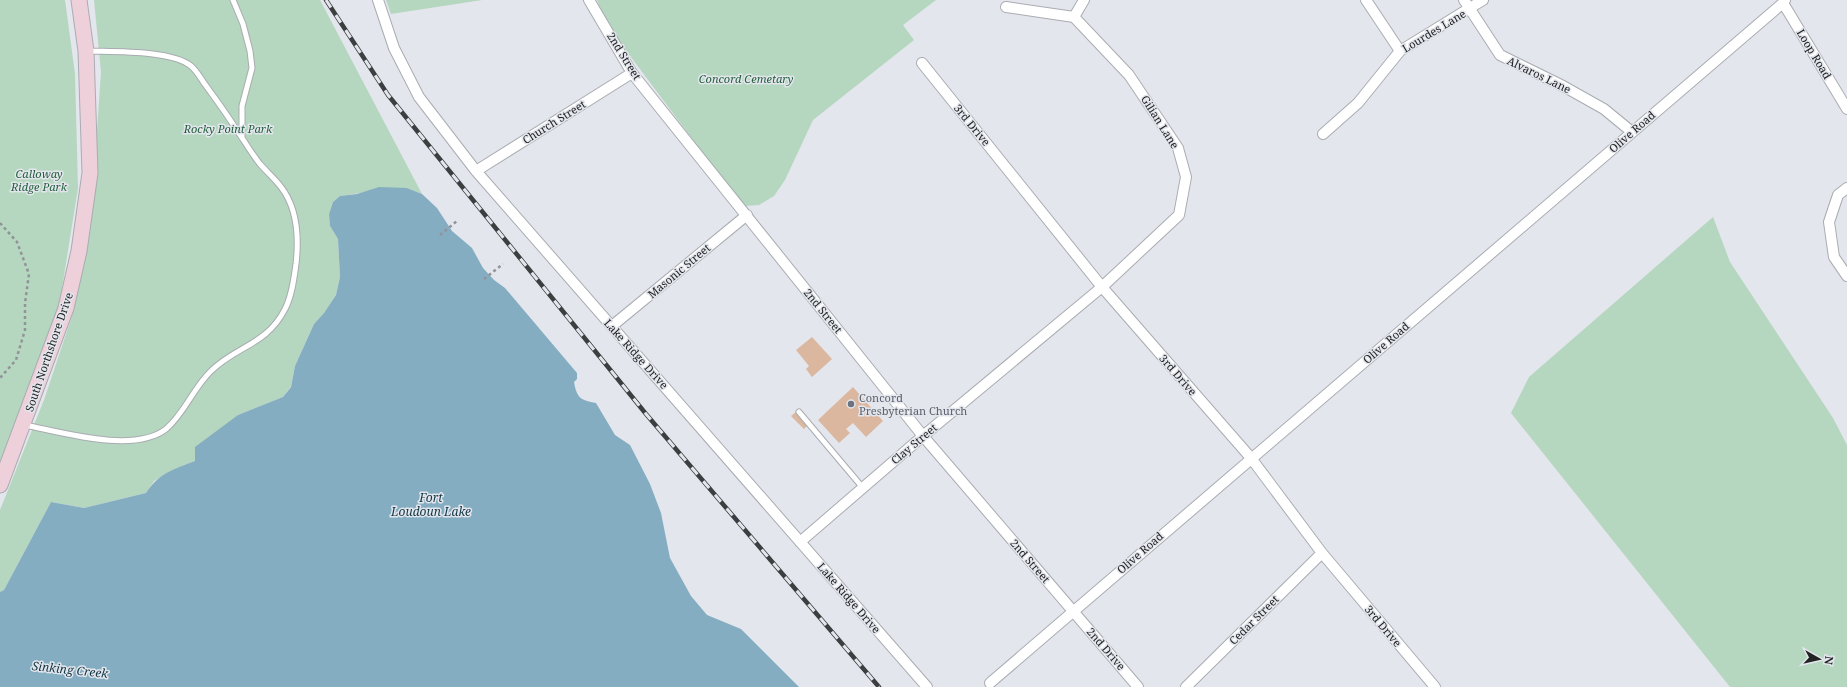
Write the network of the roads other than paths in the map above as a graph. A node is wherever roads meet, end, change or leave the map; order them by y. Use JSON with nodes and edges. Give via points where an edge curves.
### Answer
{"nodes":[{"id":1,"x":79,"y":0,"type":"edge"},
{"id":2,"x":233,"y":0,"type":"edge"},
{"id":3,"x":378,"y":0,"type":"edge"},
{"id":4,"x":590,"y":0,"type":"edge"},
{"id":5,"x":1084,"y":0,"type":"edge"},
{"id":6,"x":1366,"y":0,"type":"edge"},
{"id":7,"x":1464,"y":0,"type":"edge"},
{"id":8,"x":1483,"y":0,"type":"edge"},
{"id":9,"x":1784,"y":1,"type":"edge"},
{"id":10,"x":1006,"y":7,"type":"dead end"},
{"id":11,"x":1470,"y":9,"type":"junction"},
{"id":12,"x":1074,"y":17,"type":"junction"},
{"id":13,"x":86,"y":51,"type":"junction"},
{"id":14,"x":1400,"y":51,"type":"junction"},
{"id":15,"x":922,"y":63,"type":"dead end"},
{"id":16,"x":632,"y":73,"type":"junction"},
{"id":17,"x":1847,"y":108,"type":"edge"},
{"id":18,"x":1632,"y":132,"type":"junction"},
{"id":19,"x":1323,"y":134,"type":"dead end"},
{"id":20,"x":242,"y":138,"type":"junction"},
{"id":21,"x":476,"y":171,"type":"junction"},
{"id":22,"x":1847,"y":188,"type":"edge"},
{"id":23,"x":747,"y":215,"type":"junction"},
{"id":24,"x":1847,"y":276,"type":"edge"},
{"id":25,"x":1102,"y":287,"type":"junction"},
{"id":26,"x":612,"y":326,"type":"junction"},
{"id":27,"x":799,"y":412,"type":"dead end"},
{"id":28,"x":24,"y":424,"type":"junction"},
{"id":29,"x":923,"y":436,"type":"junction"},
{"id":30,"x":1251,"y":458,"type":"junction"},
{"id":31,"x":0,"y":485,"type":"edge"},
{"id":32,"x":863,"y":488,"type":"junction"},
{"id":33,"x":800,"y":542,"type":"junction"},
{"id":34,"x":1322,"y":553,"type":"junction"},
{"id":35,"x":1073,"y":611,"type":"junction"},
{"id":36,"x":989,"y":686,"type":"edge"},
{"id":37,"x":927,"y":687,"type":"edge"},
{"id":38,"x":1138,"y":687,"type":"edge"},
{"id":39,"x":1186,"y":687,"type":"edge"},
{"id":40,"x":1435,"y":687,"type":"edge"}],
"edges":[{"from":1,"to":13,"type":"main road","name":"South Northshore Drive"},
{"from":2,"to":20,"type":"lane","via":[[243,24],[252,68],[242,106]]},
{"from":3,"to":21,"type":"street","name":"Lake Ridge Drive","via":[[394,48],[419,97]]},
{"from":4,"to":16,"type":"street","name":"2nd Street"},
{"from":5,"to":12,"type":"street"},
{"from":6,"to":14,"type":"street"},
{"from":7,"to":11,"type":"street","name":"Alvaros Lane"},
{"from":8,"to":11,"type":"street","name":"Lourdes Lane"},
{"from":9,"to":17,"type":"street","name":"Loop Road"},
{"from":9,"to":18,"type":"street","name":"Olive Road"},
{"from":10,"to":12,"type":"street"},
{"from":11,"to":14,"type":"street","name":"Lourdes Lane"},
{"from":11,"to":18,"type":"street","name":"Alvaros Lane","via":[[1500,55],[1604,109]]},
{"from":12,"to":25,"type":"street","name":"Gilian Lane","via":[[1129,75],[1178,148],[1186,177],[1179,215]]},
{"from":13,"to":20,"type":"lane","via":[[142,52],[191,66]]},
{"from":13,"to":28,"type":"main road","name":"South Northshore Drive","via":[[90,173],[79,251],[66,308]]},
{"from":14,"to":19,"type":"street","name":"Lourdes Lane","via":[[1358,103]]},
{"from":15,"to":25,"type":"street","name":"3rd Drive"},
{"from":16,"to":21,"type":"street","name":"Church Street"},
{"from":16,"to":23,"type":"street","name":"2nd Street"},
{"from":18,"to":30,"type":"street","name":"Olive Road"},
{"from":20,"to":28,"type":"lane","via":[[259,163],[282,187],[296,223],[298,245],[294,278],[286,307],[277,322],[259,340],[211,371],[182,412],[166,429],[155,435],[130,440],[99,439]]},
{"from":21,"to":26,"type":"street","name":"Lake Ridge Drive"},
{"from":22,"to":24,"type":"street","via":[[1838,195],[1829,222],[1834,256]]},
{"from":23,"to":26,"type":"street","name":"Masonic Street"},
{"from":23,"to":29,"type":"street","name":"2nd Street"},
{"from":25,"to":29,"type":"street","name":"Clay Street"},
{"from":25,"to":30,"type":"street","name":"3rd Drive"},
{"from":26,"to":33,"type":"street","name":"Lake Ridge Drive"},
{"from":27,"to":32,"type":"lane"},
{"from":28,"to":31,"type":"main road","name":"South Northshore Drive"},
{"from":29,"to":32,"type":"street","name":"Clay Street"},
{"from":29,"to":35,"type":"street","name":"2nd Street"},
{"from":30,"to":34,"type":"street","name":"3rd Drive"},
{"from":30,"to":35,"type":"street","name":"Olive Road"},
{"from":32,"to":33,"type":"street","name":"Clay Street"},
{"from":33,"to":37,"type":"street","name":"Lake Ridge Drive"},
{"from":34,"to":39,"type":"street","name":"Cedar Street"},
{"from":34,"to":40,"type":"street","name":"3rd Drive"},
{"from":35,"to":36,"type":"street","name":"Olive Road"},
{"from":35,"to":38,"type":"street","name":"2nd Drive"}]}
